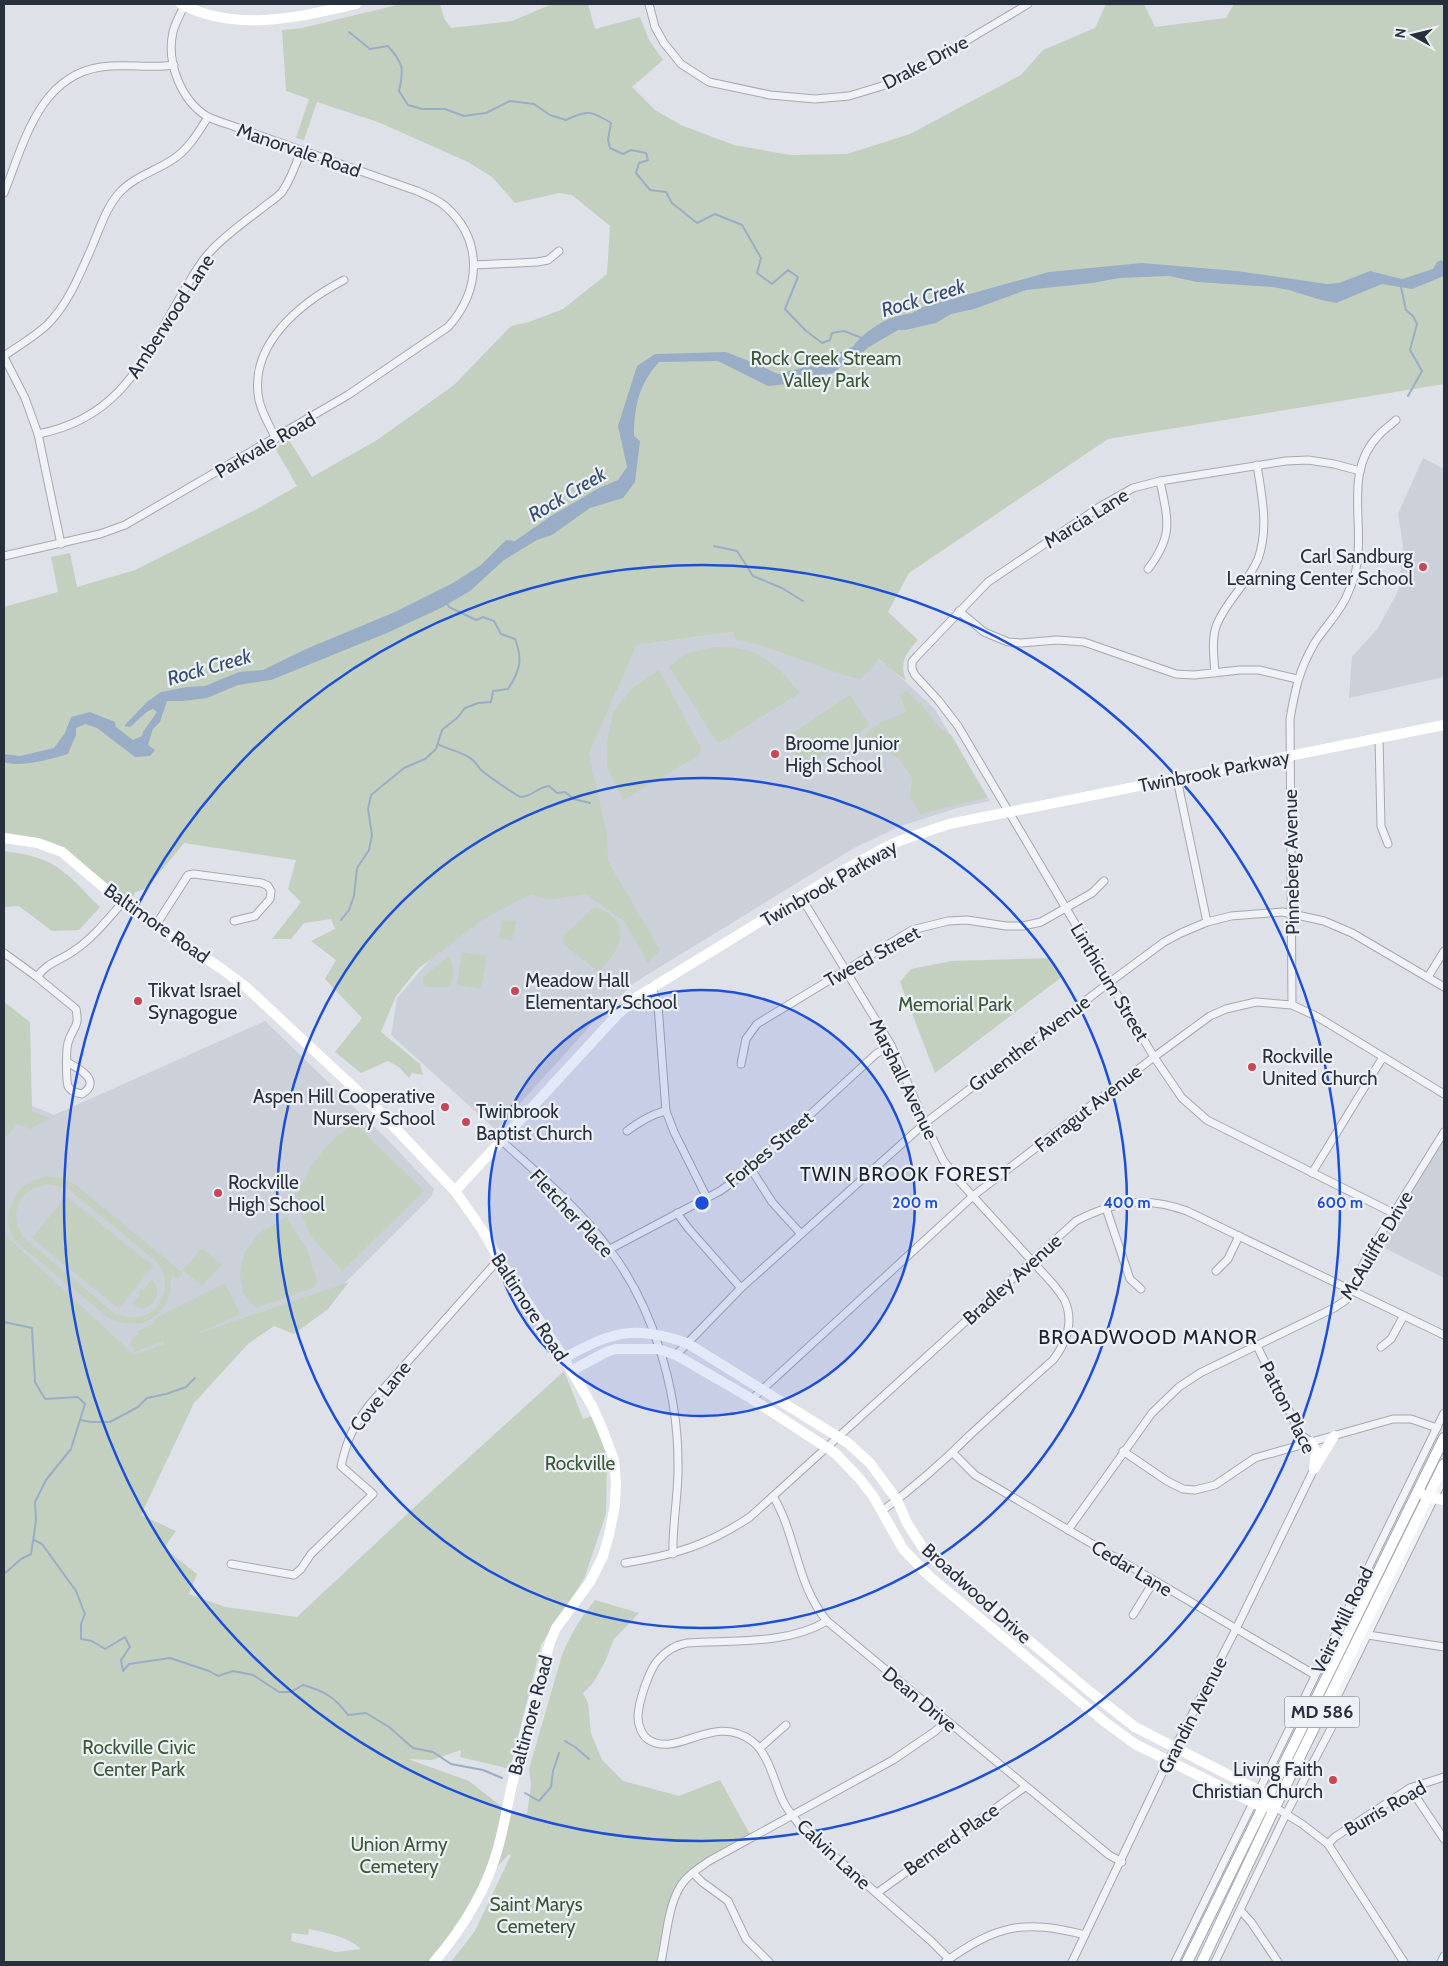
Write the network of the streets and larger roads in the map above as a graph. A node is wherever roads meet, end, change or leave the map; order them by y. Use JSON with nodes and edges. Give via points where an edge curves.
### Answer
{"nodes":[{"id":1,"x":184,"y":4,"type":"edge"},
{"id":2,"x":356,"y":4,"type":"edge"},
{"id":3,"x":649,"y":4,"type":"edge"},
{"id":4,"x":1028,"y":4,"type":"edge"},
{"id":5,"x":174,"y":65,"type":"junction"},
{"id":6,"x":208,"y":117,"type":"junction"},
{"id":7,"x":301,"y":150,"type":"junction"},
{"id":8,"x":4,"y":192,"type":"edge"},
{"id":9,"x":559,"y":251,"type":"dead end"},
{"id":10,"x":474,"y":265,"type":"junction"},
{"id":11,"x":344,"y":280,"type":"dead end"},
{"id":12,"x":4,"y":357,"type":"edge"},
{"id":13,"x":1396,"y":420,"type":"dead end"},
{"id":14,"x":38,"y":434,"type":"junction"},
{"id":15,"x":276,"y":439,"type":"junction"},
{"id":16,"x":1256,"y":465,"type":"junction"},
{"id":17,"x":1360,"y":471,"type":"junction"},
{"id":18,"x":1160,"y":481,"type":"junction"},
{"id":19,"x":61,"y":544,"type":"junction"},
{"id":20,"x":4,"y":556,"type":"edge"},
{"id":21,"x":1148,"y":569,"type":"dead end"},
{"id":22,"x":959,"y":610,"type":"junction"},
{"id":23,"x":912,"y":662,"type":"joint"},
{"id":24,"x":1215,"y":673,"type":"junction"},
{"id":25,"x":1297,"y":679,"type":"junction"},
{"id":26,"x":1444,"y":725,"type":"edge"},
{"id":27,"x":1379,"y":738,"type":"junction"},
{"id":28,"x":1290,"y":756,"type":"junction"},
{"id":29,"x":1177,"y":778,"type":"junction"},
{"id":30,"x":1008,"y":812,"type":"junction"},
{"id":31,"x":4,"y":838,"type":"edge"},
{"id":32,"x":1388,"y":844,"type":"dead end"},
{"id":33,"x":1104,"y":881,"type":"dead end"},
{"id":34,"x":802,"y":896,"type":"junction"},
{"id":35,"x":122,"y":903,"type":"junction"},
{"id":36,"x":1066,"y":908,"type":"junction"},
{"id":37,"x":1292,"y":914,"type":"junction"},
{"id":38,"x":234,"y":921,"type":"dead end"},
{"id":39,"x":1207,"y":922,"type":"junction"},
{"id":40,"x":156,"y":925,"type":"junction"},
{"id":41,"x":1444,"y":950,"type":"edge"},
{"id":42,"x":4,"y":953,"type":"edge"},
{"id":43,"x":846,"y":969,"type":"junction"},
{"id":44,"x":37,"y":977,"type":"junction"},
{"id":45,"x":1428,"y":978,"type":"junction"},
{"id":46,"x":1110,"y":982,"type":"junction"},
{"id":47,"x":652,"y":987,"type":"junction"},
{"id":48,"x":1444,"y":987,"type":"edge"},
{"id":49,"x":1292,"y":1005,"type":"junction"},
{"id":50,"x":891,"y":1045,"type":"junction"},
{"id":51,"x":1154,"y":1057,"type":"junction"},
{"id":52,"x":1383,"y":1057,"type":"junction"},
{"id":53,"x":67,"y":1062,"type":"junction"},
{"id":54,"x":741,"y":1064,"type":"dead end"},
{"id":55,"x":1444,"y":1094,"type":"edge"},
{"id":56,"x":666,"y":1110,"type":"junction"},
{"id":57,"x":925,"y":1123,"type":"junction"},
{"id":58,"x":627,"y":1131,"type":"dead end"},
{"id":59,"x":1444,"y":1132,"type":"edge"},
{"id":60,"x":502,"y":1141,"type":"junction"},
{"id":61,"x":752,"y":1169,"type":"junction"},
{"id":62,"x":1312,"y":1173,"type":"junction"},
{"id":63,"x":455,"y":1191,"type":"junction"},
{"id":64,"x":973,"y":1196,"type":"junction"},
{"id":65,"x":707,"y":1198,"type":"junction"},
{"id":66,"x":1106,"y":1208,"type":"junction"},
{"id":67,"x":677,"y":1213,"type":"junction"},
{"id":68,"x":1393,"y":1214,"type":"junction"},
{"id":69,"x":801,"y":1234,"type":"junction"},
{"id":70,"x":1239,"y":1236,"type":"junction"},
{"id":71,"x":610,"y":1249,"type":"junction"},
{"id":72,"x":499,"y":1259,"type":"junction"},
{"id":73,"x":1032,"y":1261,"type":"junction"},
{"id":74,"x":1216,"y":1271,"type":"dead end"},
{"id":75,"x":741,"y":1288,"type":"junction"},
{"id":76,"x":1141,"y":1289,"type":"dead end"},
{"id":77,"x":1351,"y":1291,"type":"junction"},
{"id":78,"x":1403,"y":1317,"type":"junction"},
{"id":79,"x":654,"y":1333,"type":"junction"},
{"id":80,"x":1444,"y":1336,"type":"edge"},
{"id":81,"x":688,"y":1343,"type":"junction"},
{"id":82,"x":1257,"y":1346,"type":"junction"},
{"id":83,"x":1381,"y":1347,"type":"dead end"},
{"id":84,"x":658,"y":1349,"type":"junction"},
{"id":85,"x":676,"y":1355,"type":"junction"},
{"id":86,"x":564,"y":1358,"type":"junction"},
{"id":87,"x":571,"y":1371,"type":"junction"},
{"id":88,"x":762,"y":1390,"type":"junction"},
{"id":89,"x":752,"y":1399,"type":"junction"},
{"id":90,"x":1444,"y":1412,"type":"edge"},
{"id":91,"x":1436,"y":1428,"type":"junction"},
{"id":92,"x":838,"y":1436,"type":"junction"},
{"id":93,"x":1334,"y":1436,"type":"junction"},
{"id":94,"x":1444,"y":1438,"type":"edge"},
{"id":95,"x":1311,"y":1442,"type":"junction"},
{"id":96,"x":826,"y":1447,"type":"junction"},
{"id":97,"x":1123,"y":1451,"type":"junction"},
{"id":98,"x":953,"y":1453,"type":"junction"},
{"id":99,"x":1444,"y":1464,"type":"edge"},
{"id":100,"x":1314,"y":1469,"type":"junction"},
{"id":101,"x":1444,"y":1478,"type":"edge"},
{"id":102,"x":1418,"y":1492,"type":"junction"},
{"id":103,"x":773,"y":1496,"type":"junction"},
{"id":104,"x":1436,"y":1498,"type":"edge"},
{"id":105,"x":896,"y":1500,"type":"junction"},
{"id":106,"x":882,"y":1511,"type":"junction"},
{"id":107,"x":1068,"y":1530,"type":"junction"},
{"id":108,"x":673,"y":1554,"type":"junction"},
{"id":109,"x":625,"y":1563,"type":"dead end"},
{"id":110,"x":231,"y":1564,"type":"dead end"},
{"id":111,"x":1154,"y":1581,"type":"junction"},
{"id":112,"x":1133,"y":1615,"type":"dead end"},
{"id":113,"x":827,"y":1621,"type":"junction"},
{"id":114,"x":1236,"y":1629,"type":"junction"},
{"id":115,"x":1368,"y":1635,"type":"junction"},
{"id":116,"x":1444,"y":1647,"type":"edge"},
{"id":117,"x":1316,"y":1675,"type":"junction"},
{"id":118,"x":947,"y":1721,"type":"junction"},
{"id":119,"x":786,"y":1725,"type":"dead end"},
{"id":120,"x":760,"y":1748,"type":"junction"},
{"id":121,"x":1175,"y":1748,"type":"junction"},
{"id":122,"x":1168,"y":1761,"type":"junction"},
{"id":123,"x":1444,"y":1777,"type":"edge"},
{"id":124,"x":1026,"y":1787,"type":"junction"},
{"id":125,"x":1410,"y":1788,"type":"junction"},
{"id":126,"x":1258,"y":1790,"type":"junction"},
{"id":127,"x":1268,"y":1796,"type":"junction"},
{"id":128,"x":1257,"y":1804,"type":"junction"},
{"id":129,"x":1275,"y":1807,"type":"junction"},
{"id":130,"x":1286,"y":1814,"type":"junction"},
{"id":131,"x":793,"y":1816,"type":"junction"},
{"id":132,"x":1444,"y":1839,"type":"edge"},
{"id":133,"x":1328,"y":1844,"type":"junction"},
{"id":134,"x":1122,"y":1862,"type":"junction"},
{"id":135,"x":693,"y":1873,"type":"junction"},
{"id":136,"x":877,"y":1893,"type":"junction"},
{"id":137,"x":1241,"y":1911,"type":"junction"},
{"id":138,"x":1086,"y":1935,"type":"junction"},
{"id":139,"x":947,"y":1961,"type":"edge"},
{"id":140,"x":434,"y":1962,"type":"edge"},
{"id":141,"x":661,"y":1962,"type":"edge"},
{"id":142,"x":769,"y":1962,"type":"edge"},
{"id":143,"x":1072,"y":1962,"type":"edge"},
{"id":144,"x":1175,"y":1962,"type":"edge"},
{"id":145,"x":1187,"y":1962,"type":"edge"},
{"id":146,"x":1202,"y":1962,"type":"edge"},
{"id":147,"x":1215,"y":1962,"type":"edge"},
{"id":148,"x":1278,"y":1962,"type":"edge"},
{"id":149,"x":1404,"y":1962,"type":"edge"}],
"edges":[{"from":1,"to":2,"type":"street","via":[[224,18],[266,21]]},
{"from":1,"to":5,"type":"street","name":"Manorvale Road","via":[[173,32]]},
{"from":3,"to":4,"type":"street","name":"Drake Drive","via":[[664,44],[681,64],[709,82],[770,95],[815,99],[849,96],[914,72]]},
{"from":5,"to":6,"type":"street","name":"Manorvale Road","via":[[187,96]]},
{"from":5,"to":8,"type":"street","via":[[100,67],[63,83],[49,95],[35,115]]},
{"from":6,"to":7,"type":"street","name":"Manorvale Road"},
{"from":6,"to":12,"type":"street","via":[[183,152],[120,192],[107,212],[78,280],[63,305],[37,334]]},
{"from":7,"to":10,"type":"street","name":"Manorvale Road","via":[[417,191],[443,204],[465,233]]},
{"from":7,"to":14,"type":"street","name":"Amberwood Lane","via":[[292,175],[280,194],[208,254],[138,368],[120,391],[84,420],[57,431]]},
{"from":9,"to":10,"type":"street","via":[[548,260],[537,262]]},
{"from":10,"to":15,"type":"street","name":"Parkvale Road","via":[[467,301],[448,327]]},
{"from":11,"to":15,"type":"street","via":[[302,307],[264,353],[257,388],[262,410]]},
{"from":12,"to":14,"type":"street","via":[[25,398]]},
{"from":13,"to":17,"type":"street","name":"Pinneberg Avenue","via":[[1378,436]]},
{"from":14,"to":19,"type":"street"},
{"from":15,"to":19,"type":"street","name":"Parkvale Road","via":[[125,525]]},
{"from":16,"to":17,"type":"street","name":"Marcia Lane","via":[[1308,460]]},
{"from":16,"to":18,"type":"street","name":"Marcia Lane"},
{"from":16,"to":24,"type":"street","via":[[1264,507],[1263,541],[1251,574],[1225,608],[1217,625],[1213,644]]},
{"from":17,"to":25,"type":"street","name":"Pinneberg Avenue","via":[[1356,498],[1357,564],[1341,608],[1315,643]]},
{"from":18,"to":21,"type":"street","via":[[1167,532],[1161,553]]},
{"from":18,"to":22,"type":"street","name":"Marcia Lane","via":[[1123,493],[1101,506],[988,582]]},
{"from":19,"to":20,"type":"street","name":"Parkvale Road"},
{"from":22,"to":23,"type":"street","name":"Marcia Lane"},
{"from":22,"to":24,"type":"street","via":[[984,632],[1008,642],[1084,642],[1176,674]]},
{"from":23,"to":30,"type":"street","name":"Linthicum Street","via":[[915,675],[958,726]]},
{"from":24,"to":25,"type":"street","via":[[1259,670]]},
{"from":25,"to":28,"type":"street","name":"Pinneberg Avenue","via":[[1290,719]]},
{"from":26,"to":27,"type":"street","name":"Twinbrook Parkway"},
{"from":27,"to":28,"type":"street","name":"Twinbrook Parkway"},
{"from":27,"to":32,"type":"street","via":[[1381,826]]},
{"from":28,"to":29,"type":"street","name":"Twinbrook Parkway"},
{"from":28,"to":37,"type":"street","name":"Pinneberg Avenue"},
{"from":29,"to":30,"type":"street","name":"Twinbrook Parkway"},
{"from":29,"to":39,"type":"street"},
{"from":30,"to":34,"type":"street","name":"Twinbrook Parkway","via":[[949,824],[899,842]]},
{"from":30,"to":36,"type":"street","name":"Linthicum Street"},
{"from":31,"to":35,"type":"street","name":"Baltimore Road","via":[[38,843],[62,852]]},
{"from":33,"to":36,"type":"street","name":"Tweed Street","via":[[1092,893]]},
{"from":34,"to":43,"type":"street","name":"Marshall Avenue"},
{"from":34,"to":47,"type":"street","name":"Twinbrook Parkway"},
{"from":35,"to":40,"type":"street","name":"Baltimore Road"},
{"from":35,"to":44,"type":"street","via":[[86,941],[46,967]]},
{"from":36,"to":43,"type":"street","name":"Tweed Street","via":[[1041,922],[1023,926],[967,920],[934,923],[912,930]]},
{"from":36,"to":46,"type":"street","name":"Linthicum Street"},
{"from":37,"to":39,"type":"street","name":"Gruenther Avenue","via":[[1249,913]]},
{"from":37,"to":45,"type":"street","name":"Gruenther Avenue","via":[[1324,921],[1352,933]]},
{"from":37,"to":49,"type":"street","name":"Pinneberg Avenue"},
{"from":38,"to":40,"type":"street","via":[[255,916],[270,899],[268,886],[194,874],[188,875]]},
{"from":39,"to":46,"type":"street","name":"Gruenther Avenue","via":[[1164,942]]},
{"from":40,"to":63,"type":"street","name":"Baltimore Road","via":[[246,987],[379,1111]]},
{"from":41,"to":45,"type":"street"},
{"from":42,"to":44,"type":"street"},
{"from":43,"to":50,"type":"street","name":"Marshall Avenue"},
{"from":43,"to":54,"type":"street","name":"Tweed Street","via":[[757,1024],[746,1039]]},
{"from":44,"to":53,"type":"street","via":[[76,1009],[76,1028],[67,1043]]},
{"from":45,"to":48,"type":"street","name":"Gruenther Avenue"},
{"from":46,"to":51,"type":"street","name":"Linthicum Street"},
{"from":46,"to":57,"type":"street","name":"Gruenther Avenue"},
{"from":47,"to":56,"type":"street","via":[[658,1005]]},
{"from":47,"to":60,"type":"street","name":"Twinbrook Parkway","via":[[617,1015]]},
{"from":49,"to":51,"type":"street","name":"Farragut Avenue","via":[[1256,1002],[1226,1009],[1210,1016]]},
{"from":49,"to":52,"type":"street","name":"Farragut Avenue"},
{"from":50,"to":57,"type":"street","name":"Marshall Avenue"},
{"from":50,"to":61,"type":"street","name":"Forbes Street","via":[[876,1054]]},
{"from":51,"to":62,"type":"street","name":"Linthicum Street","via":[[1182,1098],[1207,1120]]},
{"from":51,"to":64,"type":"street","name":"Farragut Avenue"},
{"from":52,"to":55,"type":"street","name":"Farragut Avenue"},
{"from":52,"to":62,"type":"street"},
{"from":53,"to":53,"type":"street","via":[[68,1086],[82,1094],[88,1088],[89,1078]]},
{"from":56,"to":58,"type":"street","via":[[640,1121]]},
{"from":56,"to":65,"type":"street"},
{"from":57,"to":64,"type":"street","name":"Marshall Avenue","via":[[944,1160]]},
{"from":57,"to":69,"type":"street","name":"Gruenther Avenue"},
{"from":59,"to":68,"type":"street","name":"McAuliffe Drive"},
{"from":60,"to":63,"type":"street","name":"Twinbrook Parkway"},
{"from":60,"to":71,"type":"street","name":"Fletcher Place","via":[[567,1202]]},
{"from":61,"to":65,"type":"street","name":"Forbes Street"},
{"from":61,"to":69,"type":"street","via":[[772,1202]]},
{"from":62,"to":68,"type":"street","name":"Linthicum Street"},
{"from":63,"to":72,"type":"street","name":"Baltimore Road"},
{"from":64,"to":73,"type":"street","name":"Marshall Avenue"},
{"from":64,"to":88,"type":"street","name":"Farragut Avenue"},
{"from":65,"to":67,"type":"street","name":"Forbes Street"},
{"from":66,"to":70,"type":"street","name":"Bradley Avenue","via":[[1132,1202],[1166,1204]]},
{"from":66,"to":73,"type":"street","name":"Bradley Avenue","via":[[1076,1221]]},
{"from":66,"to":76,"type":"street","via":[[1130,1278]]},
{"from":67,"to":71,"type":"street","name":"Forbes Street"},
{"from":67,"to":75,"type":"street"},
{"from":68,"to":77,"type":"street","name":"McAuliffe Drive"},
{"from":69,"to":75,"type":"street","name":"Gruenther Avenue"},
{"from":70,"to":74,"type":"street","via":[[1228,1259]]},
{"from":70,"to":77,"type":"street","name":"Bradley Avenue"},
{"from":71,"to":79,"type":"street","name":"Fletcher Place","via":[[639,1296]]},
{"from":72,"to":86,"type":"street","name":"Baltimore Road"},
{"from":72,"to":110,"type":"street","name":"Cove Lane","via":[[370,1404],[348,1437],[341,1466],[373,1494],[294,1575]]},
{"from":73,"to":92,"type":"street","name":"Bradley Avenue"},
{"from":73,"to":98,"type":"street","name":"Marshall Avenue","via":[[1065,1300],[1068,1329],[1063,1346],[1053,1360]]},
{"from":75,"to":81,"type":"street","name":"Gruenther Avenue"},
{"from":77,"to":78,"type":"street","name":"Bradley Avenue"},
{"from":77,"to":82,"type":"street","name":"McAuliffe Drive","via":[[1346,1300],[1334,1308]]},
{"from":78,"to":80,"type":"street","name":"Bradley Avenue"},
{"from":78,"to":83,"type":"street","via":[[1391,1338]]},
{"from":79,"to":81,"type":"street","name":"Broadwood Drive"},
{"from":79,"to":84,"type":"street","name":"Fletcher Place"},
{"from":79,"to":86,"type":"street","name":"Broadwood Drive","via":[[610,1336]]},
{"from":81,"to":85,"type":"street","name":"Gruenther Avenue"},
{"from":81,"to":88,"type":"street","name":"Broadwood Drive"},
{"from":82,"to":95,"type":"street","name":"Patton Place","via":[[1301,1435]]},
{"from":82,"to":97,"type":"street","name":"McAuliffe Drive","via":[[1200,1373],[1179,1387],[1152,1413]]},
{"from":84,"to":85,"type":"street","name":"Broadwood Drive"},
{"from":84,"to":87,"type":"street","name":"Broadwood Drive","via":[[616,1349]]},
{"from":84,"to":108,"type":"street","name":"Fletcher Place","via":[[674,1414],[678,1462]]},
{"from":85,"to":89,"type":"street","name":"Broadwood Drive"},
{"from":86,"to":87,"type":"street","name":"Baltimore Road"},
{"from":87,"to":140,"type":"street","name":"Baltimore Road","via":[[592,1406],[614,1460],[615,1505],[610,1536],[590,1582],[556,1628],[550,1642],[492,1868],[475,1906],[456,1937]]},
{"from":88,"to":89,"type":"street","name":"Farragut Avenue"},
{"from":88,"to":92,"type":"street","name":"Broadwood Drive"},
{"from":89,"to":96,"type":"street","name":"Broadwood Drive"},
{"from":90,"to":91,"type":"street","name":"Veirs Mill Road"},
{"from":91,"to":93,"type":"street","via":[[1411,1419],[1393,1419]]},
{"from":91,"to":117,"type":"street","name":"Veirs Mill Road"},
{"from":92,"to":96,"type":"street","name":"Bradley Avenue"},
{"from":92,"to":105,"type":"street","name":"Broadwood Drive","via":[[870,1463]]},
{"from":93,"to":95,"type":"street"},
{"from":93,"to":100,"type":"street"},
{"from":94,"to":102,"type":"street","name":"Veirs Mill Road","number":"MD 586"},
{"from":95,"to":97,"type":"street","via":[[1255,1458],[1215,1484],[1195,1490],[1167,1481]]},
{"from":95,"to":100,"type":"street","name":"Patton Place","via":[[1316,1452]]},
{"from":96,"to":103,"type":"street","name":"Bradley Avenue"},
{"from":96,"to":106,"type":"street","name":"Broadwood Drive","via":[[859,1478]]},
{"from":97,"to":107,"type":"street","name":"McAuliffe Drive"},
{"from":98,"to":105,"type":"street","name":"Marshall Avenue"},
{"from":98,"to":107,"type":"street","name":"Cedar Lane","via":[[975,1475]]},
{"from":99,"to":104,"type":"street","name":"Veirs Mill Road","number":"MD 586"},
{"from":100,"to":114,"type":"street","name":"Grandin Avenue"},
{"from":101,"to":104,"type":"street","name":"Veirs Mill Road"},
{"from":102,"to":104,"type":"street"},
{"from":102,"to":127,"type":"street","name":"Veirs Mill Road","number":"MD 586"},
{"from":103,"to":108,"type":"street","name":"Bradley Avenue","via":[[750,1517],[725,1533]]},
{"from":103,"to":113,"type":"street","name":"Dean Drive","via":[[782,1512],[806,1588]]},
{"from":104,"to":115,"type":"street","name":"Veirs Mill Road"},
{"from":104,"to":129,"type":"street","name":"Veirs Mill Road","number":"MD 586"},
{"from":105,"to":106,"type":"street","name":"Marshall Avenue"},
{"from":105,"to":121,"type":"street","name":"Broadwood Drive","via":[[923,1548],[942,1567],[1104,1703],[1135,1727]]},
{"from":106,"to":122,"type":"street","name":"Broadwood Drive","via":[[903,1549],[929,1576],[1106,1722],[1135,1744]]},
{"from":107,"to":111,"type":"street","name":"Cedar Lane"},
{"from":108,"to":109,"type":"street","name":"Bradley Avenue"},
{"from":111,"to":112,"type":"street"},
{"from":111,"to":114,"type":"street","name":"Cedar Lane"},
{"from":113,"to":118,"type":"street","name":"Dean Drive"},
{"from":113,"to":120,"type":"street","via":[[812,1630],[784,1636],[677,1645],[658,1660],[649,1673],[638,1717],[641,1731],[649,1740],[662,1745],[673,1744],[715,1731],[730,1731]]},
{"from":114,"to":117,"type":"street","name":"Cedar Lane"},
{"from":114,"to":121,"type":"street","name":"Grandin Avenue"},
{"from":115,"to":116,"type":"street"},
{"from":115,"to":130,"type":"street","name":"Veirs Mill Road","via":[[1336,1699],[1334,1721]]},
{"from":117,"to":126,"type":"street","name":"Veirs Mill Road"},
{"from":118,"to":124,"type":"street","name":"Dean Drive"},
{"from":118,"to":131,"type":"street","via":[[893,1760]]},
{"from":119,"to":120,"type":"street"},
{"from":120,"to":131,"type":"street","name":"Calvin Lane","via":[[784,1804]]},
{"from":121,"to":122,"type":"street","name":"Grandin Avenue"},
{"from":121,"to":126,"type":"street","name":"Broadwood Drive"},
{"from":122,"to":128,"type":"street","name":"Broadwood Drive"},
{"from":122,"to":134,"type":"street","name":"Grandin Avenue"},
{"from":123,"to":125,"type":"street","name":"Burris Road"},
{"from":124,"to":134,"type":"street","name":"Dean Drive"},
{"from":124,"to":136,"type":"street","name":"Bernerd Place"},
{"from":125,"to":132,"type":"street"},
{"from":125,"to":133,"type":"street","name":"Burris Road"},
{"from":126,"to":127,"type":"street","name":"Broadwood Drive"},
{"from":126,"to":128,"type":"street","name":"Veirs Mill Road"},
{"from":127,"to":128,"type":"street","name":"Veirs Mill Road","number":"MD 586"},
{"from":127,"to":129,"type":"street","name":"Broadwood Drive"},
{"from":128,"to":129,"type":"street","name":"Broadwood Drive"},
{"from":128,"to":144,"type":"street","name":"Veirs Mill Road"},
{"from":128,"to":145,"type":"street","name":"Veirs Mill Road","number":"MD 586"},
{"from":129,"to":130,"type":"street","name":"Broadwood Drive"},
{"from":129,"to":146,"type":"street","name":"Veirs Mill Road","number":"MD 586"},
{"from":130,"to":133,"type":"street","name":"Broadwood Drive"},
{"from":130,"to":137,"type":"street","name":"Veirs Mill Road"},
{"from":131,"to":135,"type":"street","via":[[709,1861]]},
{"from":131,"to":136,"type":"street","name":"Calvin Lane","via":[[800,1826]]},
{"from":133,"to":149,"type":"street","name":"Broadwood Drive"},
{"from":134,"to":138,"type":"street","name":"Grandin Avenue"},
{"from":135,"to":141,"type":"street","via":[[680,1886],[673,1903]]},
{"from":135,"to":142,"type":"street","via":[[728,1901],[746,1939]]},
{"from":136,"to":139,"type":"street","name":"Calvin Lane"},
{"from":137,"to":147,"type":"street","name":"Veirs Mill Road"},
{"from":137,"to":148,"type":"street"},
{"from":138,"to":139,"type":"street","via":[[1040,1926],[1013,1927],[988,1935]]},
{"from":138,"to":143,"type":"street","name":"Grandin Avenue"}]}
